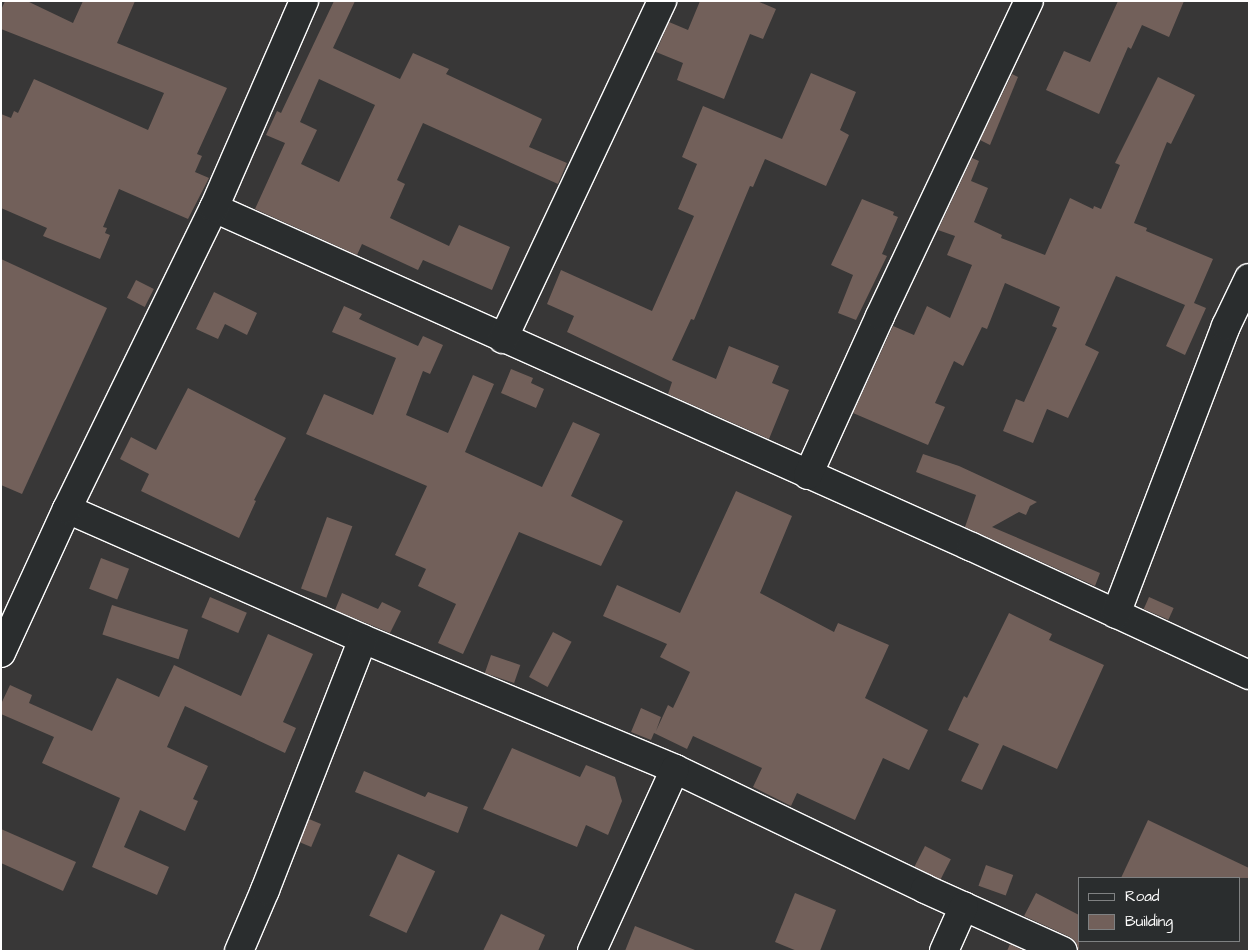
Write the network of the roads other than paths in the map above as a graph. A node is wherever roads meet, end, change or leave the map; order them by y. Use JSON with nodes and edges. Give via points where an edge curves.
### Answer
{"nodes":[{"id":1,"x":304,"y":1,"type":"edge"},
{"id":2,"x":662,"y":1,"type":"edge"},
{"id":3,"x":1029,"y":1,"type":"edge"},
{"id":4,"x":214,"y":208,"type":"junction"},
{"id":5,"x":1249,"y":278,"type":"edge"},
{"id":6,"x":503,"y":339,"type":"junction"},
{"id":7,"x":808,"y":475,"type":"junction"},
{"id":8,"x":67,"y":509,"type":"junction"},
{"id":9,"x":1116,"y":614,"type":"junction"},
{"id":10,"x":363,"y":639,"type":"junction"},
{"id":11,"x":1,"y":653,"type":"edge"},
{"id":12,"x":1249,"y":675,"type":"edge"},
{"id":13,"x":675,"y":769,"type":"junction"},
{"id":14,"x":964,"y":906,"type":"junction"},
{"id":15,"x":239,"y":951,"type":"edge"},
{"id":16,"x":592,"y":951,"type":"edge"},
{"id":17,"x":944,"y":951,"type":"edge"},
{"id":18,"x":1064,"y":951,"type":"edge"}],
"edges":[{"from":1,"to":4,"type":"street"},
{"from":2,"to":6,"type":"street"},
{"from":3,"to":7,"type":"street"},
{"from":4,"to":6,"type":"street"},
{"from":4,"to":8,"type":"street"},
{"from":5,"to":9,"type":"street","via":[[1226,326]]},
{"from":6,"to":7,"type":"street"},
{"from":7,"to":9,"type":"street"},
{"from":8,"to":10,"type":"street"},
{"from":8,"to":11,"type":"street"},
{"from":9,"to":12,"type":"street"},
{"from":10,"to":13,"type":"street"},
{"from":10,"to":15,"type":"street"},
{"from":13,"to":14,"type":"street"},
{"from":13,"to":16,"type":"street"},
{"from":14,"to":17,"type":"street"},
{"from":14,"to":18,"type":"street"}]}
